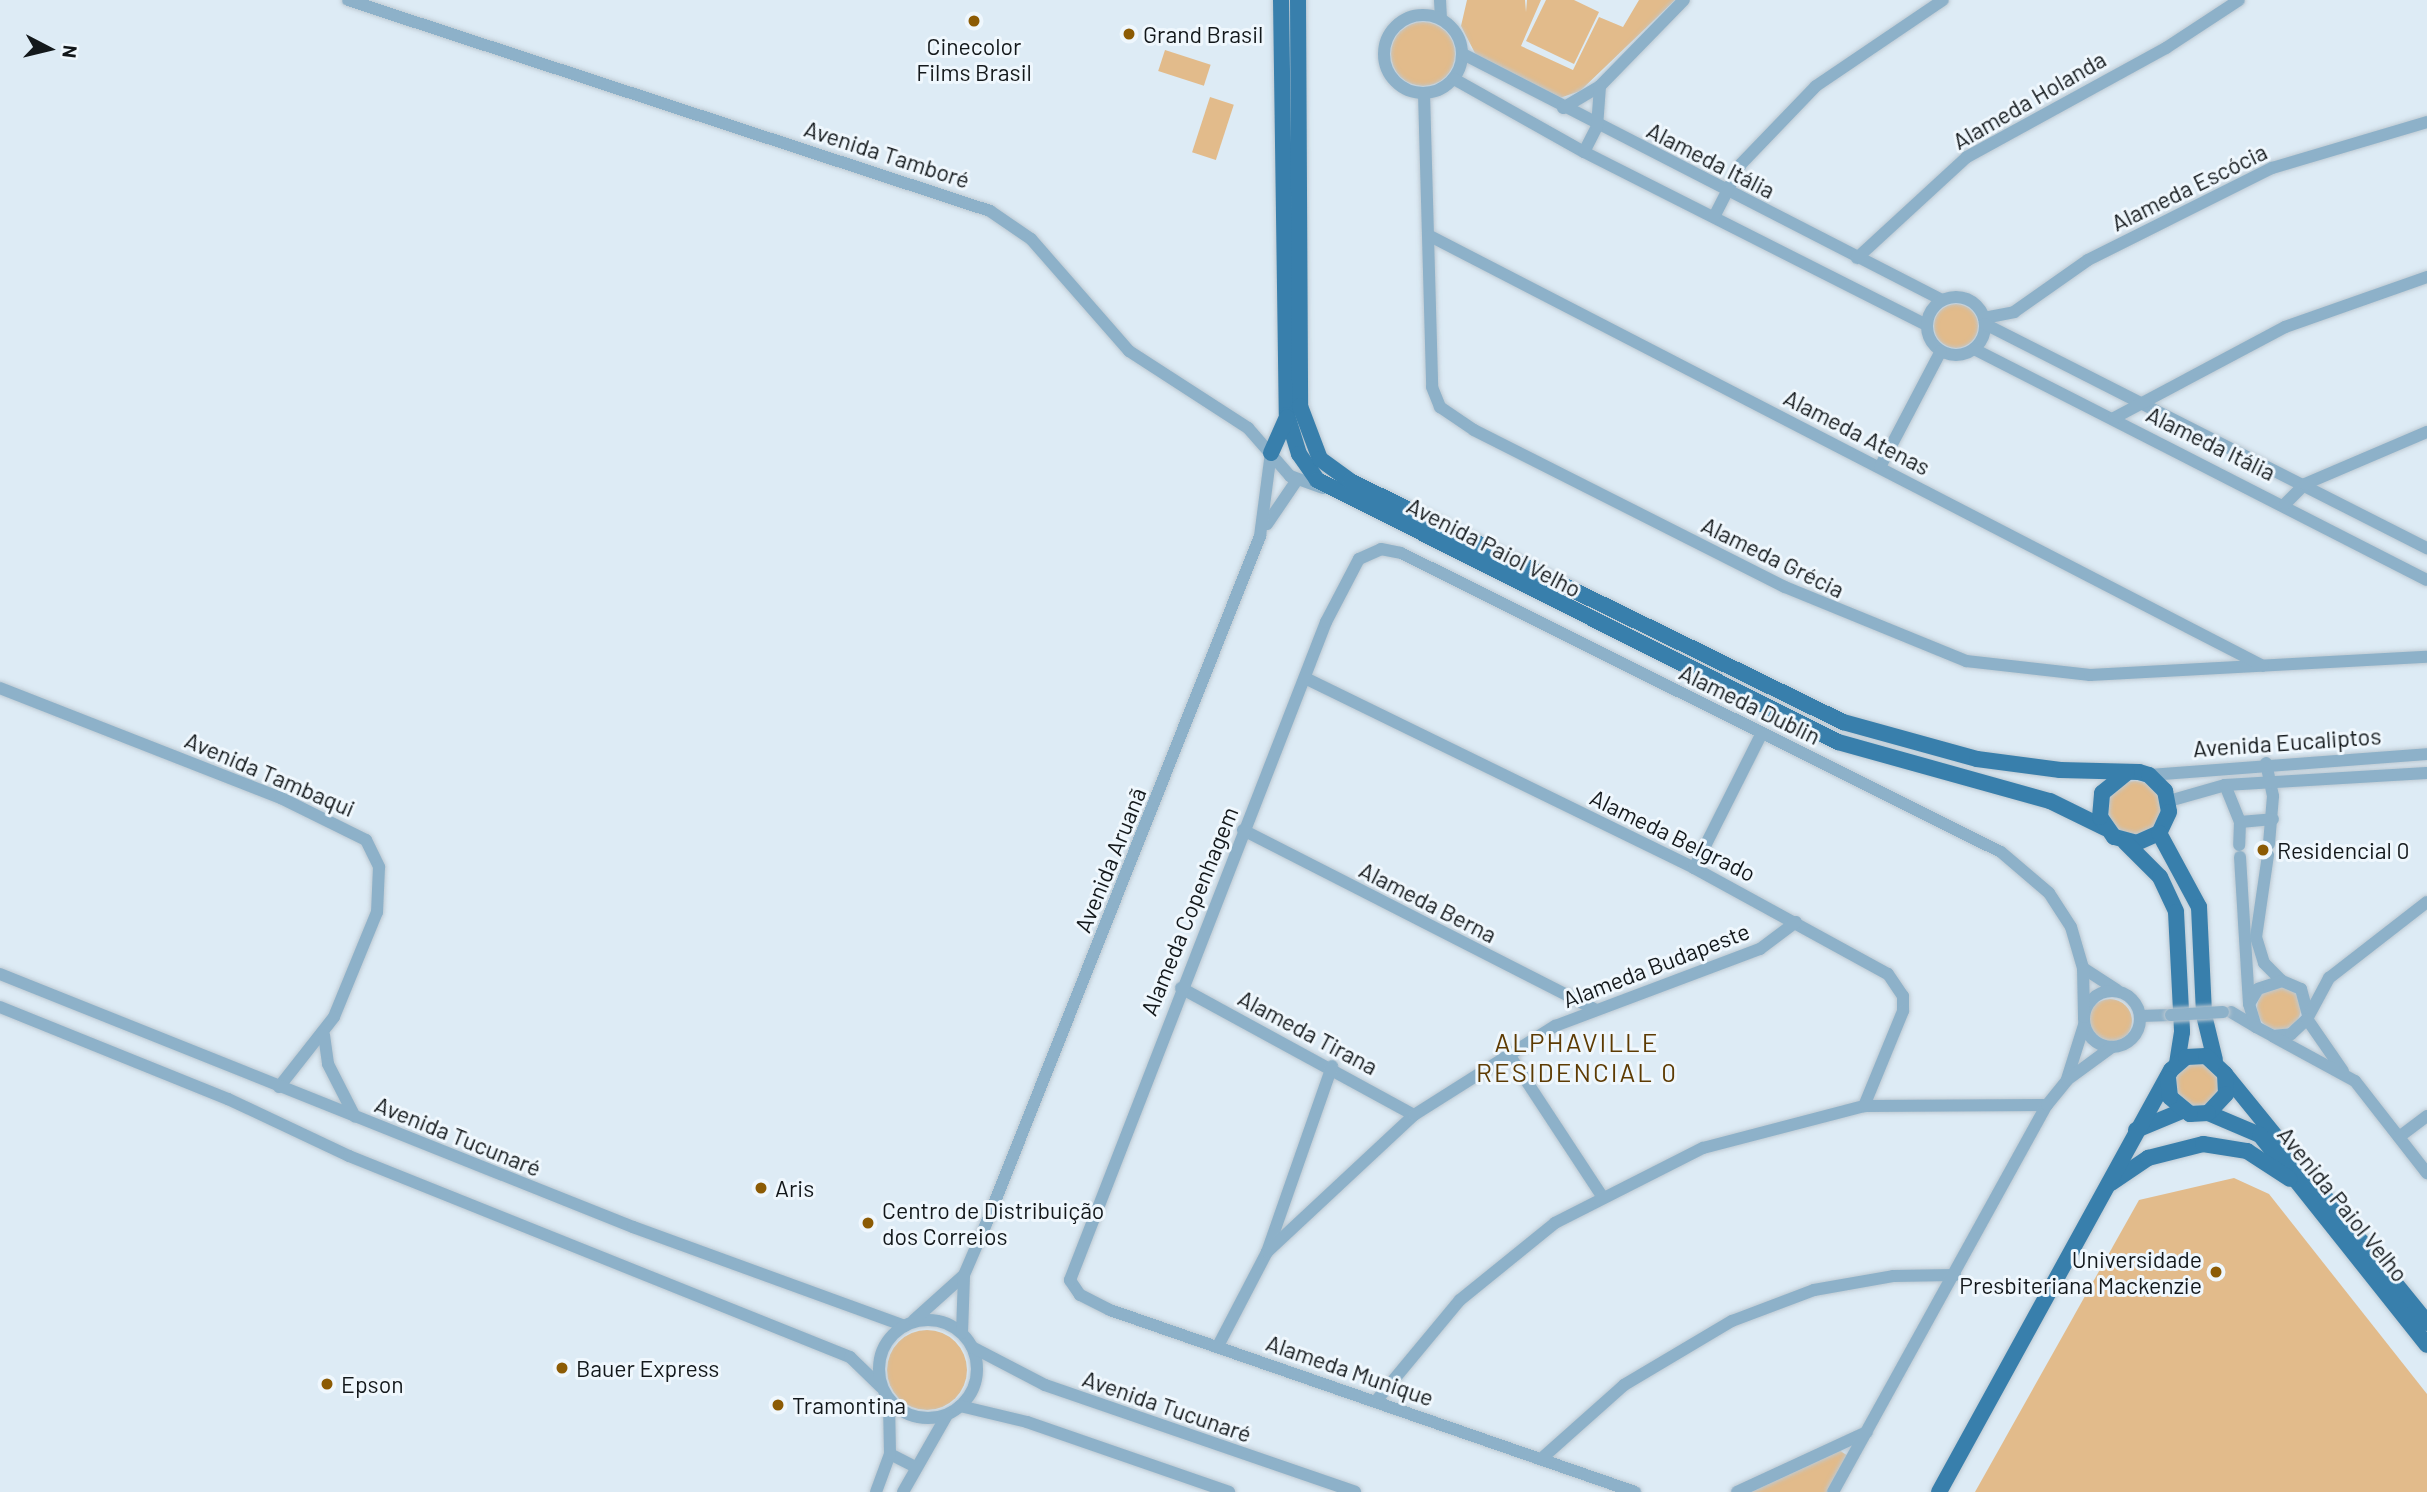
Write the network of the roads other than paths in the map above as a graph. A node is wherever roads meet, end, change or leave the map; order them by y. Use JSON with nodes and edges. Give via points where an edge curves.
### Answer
{"nodes":[{"id":1,"x":348,"y":0,"type":"edge"},
{"id":2,"x":1281,"y":0,"type":"edge"},
{"id":3,"x":1298,"y":0,"type":"edge"},
{"id":4,"x":1415,"y":0,"type":"edge"},
{"id":5,"x":1440,"y":0,"type":"edge"},
{"id":6,"x":1684,"y":0,"type":"edge"},
{"id":7,"x":1942,"y":0,"type":"edge"},
{"id":8,"x":2239,"y":0,"type":"edge"},
{"id":9,"x":1415,"y":15,"type":"junction"},
{"id":10,"x":1441,"y":18,"type":"junction"},
{"id":11,"x":1463,"y":54,"type":"junction"},
{"id":12,"x":1454,"y":79,"type":"junction"},
{"id":13,"x":1600,"y":86,"type":"junction"},
{"id":14,"x":1424,"y":93,"type":"junction"},
{"id":15,"x":1563,"y":108,"type":"junction"},
{"id":16,"x":2427,"y":122,"type":"edge"},
{"id":17,"x":1597,"y":127,"type":"junction"},
{"id":18,"x":1584,"y":152,"type":"junction"},
{"id":19,"x":1726,"y":190,"type":"junction"},
{"id":20,"x":1714,"y":218,"type":"junction"},
{"id":21,"x":1430,"y":236,"type":"junction"},
{"id":22,"x":1857,"y":258,"type":"junction"},
{"id":23,"x":2427,"y":277,"type":"edge"},
{"id":24,"x":1942,"y":300,"type":"junction"},
{"id":25,"x":1984,"y":321,"type":"junction"},
{"id":26,"x":1927,"y":324,"type":"junction"},
{"id":27,"x":1974,"y":349,"type":"junction"},
{"id":28,"x":1941,"y":351,"type":"junction"},
{"id":29,"x":2141,"y":401,"type":"junction"},
{"id":30,"x":1287,"y":415,"type":"junction"},
{"id":31,"x":2114,"y":418,"type":"junction"},
{"id":32,"x":2427,"y":432,"type":"edge"},
{"id":33,"x":1271,"y":453,"type":"junction"},
{"id":34,"x":1880,"y":467,"type":"junction"},
{"id":35,"x":1297,"y":480,"type":"junction"},
{"id":36,"x":2305,"y":484,"type":"junction"},
{"id":37,"x":1328,"y":489,"type":"junction"},
{"id":38,"x":2285,"y":504,"type":"junction"},
{"id":39,"x":1260,"y":536,"type":"junction"},
{"id":40,"x":2427,"y":548,"type":"edge"},
{"id":41,"x":1352,"y":568,"type":"joint"},
{"id":42,"x":2427,"y":580,"type":"edge"},
{"id":43,"x":2427,"y":657,"type":"edge"},
{"id":44,"x":2263,"y":666,"type":"junction"},
{"id":45,"x":1305,"y":678,"type":"junction"},
{"id":46,"x":0,"y":688,"type":"edge"},
{"id":47,"x":1762,"y":733,"type":"junction"},
{"id":48,"x":2427,"y":754,"type":"edge"},
{"id":49,"x":2266,"y":763,"type":"junction"},
{"id":50,"x":2127,"y":773,"type":"junction"},
{"id":51,"x":2427,"y":773,"type":"edge"},
{"id":52,"x":2149,"y":775,"type":"junction"},
{"id":53,"x":2271,"y":783,"type":"junction"},
{"id":54,"x":2225,"y":785,"type":"junction"},
{"id":55,"x":2169,"y":801,"type":"junction"},
{"id":56,"x":2273,"y":819,"type":"junction"},
{"id":57,"x":2240,"y":822,"type":"junction"},
{"id":58,"x":2105,"y":828,"type":"junction"},
{"id":59,"x":1243,"y":830,"type":"junction"},
{"id":60,"x":2159,"y":833,"type":"junction"},
{"id":61,"x":2125,"y":842,"type":"junction"},
{"id":62,"x":1693,"y":868,"type":"junction"},
{"id":63,"x":2427,"y":902,"type":"edge"},
{"id":64,"x":1796,"y":922,"type":"junction"},
{"id":65,"x":2083,"y":968,"type":"junction"},
{"id":66,"x":0,"y":974,"type":"edge"},
{"id":67,"x":2329,"y":978,"type":"junction"},
{"id":68,"x":2288,"y":982,"type":"junction"},
{"id":69,"x":1181,"y":988,"type":"junction"},
{"id":70,"x":2117,"y":990,"type":"junction"},
{"id":71,"x":2249,"y":1006,"type":"junction"},
{"id":72,"x":0,"y":1007,"type":"edge"},
{"id":73,"x":1595,"y":1009,"type":"junction"},
{"id":74,"x":2227,"y":1012,"type":"junction"},
{"id":75,"x":2140,"y":1016,"type":"junction"},
{"id":76,"x":2307,"y":1017,"type":"junction"},
{"id":77,"x":2084,"y":1021,"type":"junction"},
{"id":78,"x":2256,"y":1027,"type":"junction"},
{"id":79,"x":324,"y":1035,"type":"junction"},
{"id":80,"x":2273,"y":1037,"type":"junction"},
{"id":81,"x":2112,"y":1047,"type":"junction"},
{"id":82,"x":1508,"y":1053,"type":"junction"},
{"id":83,"x":2215,"y":1060,"type":"junction"},
{"id":84,"x":2177,"y":1063,"type":"junction"},
{"id":85,"x":1332,"y":1066,"type":"junction"},
{"id":86,"x":2344,"y":1071,"type":"junction"},
{"id":87,"x":2225,"y":1074,"type":"junction"},
{"id":88,"x":2168,"y":1079,"type":"junction"},
{"id":89,"x":2067,"y":1080,"type":"junction"},
{"id":90,"x":279,"y":1087,"type":"junction"},
{"id":91,"x":1864,"y":1105,"type":"junction"},
{"id":92,"x":2047,"y":1105,"type":"junction"},
{"id":93,"x":2182,"y":1111,"type":"junction"},
{"id":94,"x":2208,"y":1113,"type":"junction"},
{"id":95,"x":1414,"y":1115,"type":"junction"},
{"id":96,"x":2427,"y":1116,"type":"edge"},
{"id":97,"x":355,"y":1117,"type":"junction"},
{"id":98,"x":2136,"y":1130,"type":"junction"},
{"id":99,"x":2399,"y":1137,"type":"junction"},
{"id":100,"x":2427,"y":1173,"type":"edge"},
{"id":101,"x":2109,"y":1184,"type":"junction"},
{"id":102,"x":2298,"y":1184,"type":"junction"},
{"id":103,"x":1602,"y":1196,"type":"junction"},
{"id":104,"x":1267,"y":1252,"type":"junction"},
{"id":105,"x":1069,"y":1270,"type":"joint"},
{"id":106,"x":964,"y":1275,"type":"junction"},
{"id":107,"x":1955,"y":1275,"type":"junction"},
{"id":108,"x":910,"y":1323,"type":"junction"},
{"id":109,"x":2427,"y":1323,"type":"edge"},
{"id":110,"x":962,"y":1333,"type":"junction"},
{"id":111,"x":2427,"y":1345,"type":"edge"},
{"id":112,"x":1218,"y":1346,"type":"junction"},
{"id":113,"x":972,"y":1347,"type":"junction"},
{"id":114,"x":881,"y":1387,"type":"junction"},
{"id":115,"x":889,"y":1401,"type":"junction"},
{"id":116,"x":1376,"y":1401,"type":"junction"},
{"id":117,"x":960,"y":1406,"type":"junction"},
{"id":118,"x":947,"y":1415,"type":"junction"},
{"id":119,"x":1867,"y":1432,"type":"junction"},
{"id":120,"x":890,"y":1454,"type":"junction"},
{"id":121,"x":1541,"y":1459,"type":"junction"},
{"id":122,"x":914,"y":1466,"type":"junction"},
{"id":123,"x":876,"y":1492,"type":"edge"},
{"id":124,"x":903,"y":1492,"type":"edge"},
{"id":125,"x":1229,"y":1492,"type":"edge"},
{"id":126,"x":1355,"y":1492,"type":"edge"},
{"id":127,"x":1635,"y":1492,"type":"edge"},
{"id":128,"x":1737,"y":1492,"type":"edge"},
{"id":129,"x":1833,"y":1492,"type":"edge"},
{"id":130,"x":1939,"y":1492,"type":"edge"}],
"edges":[{"from":1,"to":33,"type":"street","name":"Avenida Tamboré","via":[[990,211],[1031,239],[1129,351],[1248,428]]},
{"from":2,"to":30,"type":"main road","name":"Avenida Paiol Velho"},
{"from":3,"to":50,"type":"main road","name":"Avenida Paiol Velho","via":[[1300,406],[1320,459],[1350,481],[1843,722],[1977,759]]},
{"from":4,"to":9,"type":"street"},
{"from":5,"to":10,"type":"street"},
{"from":6,"to":13,"type":"street"},
{"from":7,"to":19,"type":"street","via":[[1816,86],[1741,164]]},
{"from":8,"to":22,"type":"street","name":"Alameda Holanda","via":[[1967,157]]},
{"from":9,"to":10,"type":"street"},
{"from":9,"to":14,"type":"street","via":[[1390,33],[1385,64],[1404,88]]},
{"from":10,"to":11,"type":"street","via":[[1454,29]]},
{"from":11,"to":12,"type":"street"},
{"from":11,"to":15,"type":"street","name":"Alameda Itália"},
{"from":12,"to":14,"type":"street"},
{"from":12,"to":18,"type":"street"},
{"from":13,"to":15,"type":"street"},
{"from":13,"to":17,"type":"street"},
{"from":14,"to":21,"type":"street","name":"Alameda Grécia"},
{"from":15,"to":17,"type":"street","name":"Alameda Itália"},
{"from":16,"to":25,"type":"street","name":"Alameda Escócia","via":[[2272,168],[2088,260],[2014,312]]},
{"from":17,"to":18,"type":"street"},
{"from":17,"to":19,"type":"street","name":"Alameda Itália"},
{"from":18,"to":20,"type":"street"},
{"from":19,"to":20,"type":"street"},
{"from":19,"to":22,"type":"street","name":"Alameda Itália"},
{"from":20,"to":26,"type":"street"},
{"from":21,"to":34,"type":"street","name":"Alameda Atenas"},
{"from":21,"to":44,"type":"street","name":"Alameda Grécia","via":[[1434,398],[1474,430],[1785,587],[1927,650],[1966,661],[2091,675]]},
{"from":22,"to":24,"type":"street","name":"Alameda Itália"},
{"from":23,"to":29,"type":"street","via":[[2285,327]]},
{"from":24,"to":25,"type":"street","via":[[1964,298]]},
{"from":24,"to":26,"type":"street"},
{"from":25,"to":27,"type":"street"},
{"from":25,"to":29,"type":"street","name":"Alameda Itália"},
{"from":26,"to":28,"type":"street"},
{"from":27,"to":28,"type":"street","via":[[1958,355]]},
{"from":27,"to":31,"type":"street","name":"Alameda Itália"},
{"from":28,"to":34,"type":"street"},
{"from":29,"to":31,"type":"street"},
{"from":29,"to":36,"type":"street","name":"Alameda Itália"},
{"from":30,"to":33,"type":"main road"},
{"from":30,"to":37,"type":"main road","name":"Avenida Paiol Velho","via":[[1299,454]]},
{"from":31,"to":38,"type":"street","name":"Alameda Itália"},
{"from":32,"to":36,"type":"street"},
{"from":33,"to":35,"type":"street","name":"Avenida Tamboré"},
{"from":33,"to":39,"type":"street","name":"Avenida Aruanã"},
{"from":34,"to":44,"type":"street","name":"Alameda Atenas"},
{"from":35,"to":37,"type":"street","name":"Avenida Tamboré"},
{"from":35,"to":39,"type":"street"},
{"from":36,"to":38,"type":"street"},
{"from":36,"to":40,"type":"street","name":"Alameda Itália"},
{"from":37,"to":58,"type":"main road","name":"Avenida Paiol Velho","via":[[1838,742],[2050,801]]},
{"from":38,"to":42,"type":"street","name":"Alameda Itália"},
{"from":39,"to":106,"type":"street","name":"Avenida Aruanã"},
{"from":41,"to":45,"type":"street","name":"Alameda Copenhagem"},
{"from":41,"to":47,"type":"street","name":"Alameda Dublin","via":[[1370,552],[1401,553]]},
{"from":43,"to":44,"type":"street","name":"Alameda Grécia"},
{"from":45,"to":59,"type":"street","name":"Alameda Copenhagem"},
{"from":45,"to":62,"type":"street","name":"Alameda Belgrado"},
{"from":46,"to":79,"type":"street","name":"Avenida Tambaqui","via":[[281,798],[366,840],[379,867],[377,912]]},
{"from":47,"to":62,"type":"street"},
{"from":47,"to":65,"type":"street","name":"Alameda Dublin","via":[[2001,852],[2054,900]]},
{"from":48,"to":49,"type":"street","name":"Avenida Eucaliptos"},
{"from":49,"to":52,"type":"street","name":"Avenida Eucaliptos"},
{"from":49,"to":53,"type":"street"},
{"from":50,"to":52,"type":"main road","name":"Avenida Paiol Velho"},
{"from":50,"to":58,"type":"main road","via":[[2102,793]]},
{"from":51,"to":53,"type":"street","name":"Avenida Eucaliptos"},
{"from":52,"to":55,"type":"main road"},
{"from":53,"to":54,"type":"street","name":"Avenida Eucaliptos"},
{"from":53,"to":56,"type":"street"},
{"from":54,"to":55,"type":"street","name":"Avenida Eucaliptos"},
{"from":54,"to":57,"type":"street"},
{"from":55,"to":60,"type":"main road"},
{"from":56,"to":57,"type":"street"},
{"from":56,"to":68,"type":"street","via":[[2256,937],[2264,963]]},
{"from":57,"to":71,"type":"street"},
{"from":58,"to":61,"type":"main road","name":"Avenida Paiol Velho"},
{"from":59,"to":69,"type":"street","name":"Alameda Copenhagem"},
{"from":59,"to":73,"type":"street","name":"Alameda Berna"},
{"from":60,"to":61,"type":"main road"},
{"from":60,"to":83,"type":"main road","via":[[2199,907],[2204,1015]]},
{"from":61,"to":84,"type":"main road","name":"Avenida Paiol Velho","via":[[2160,877],[2176,912],[2182,1032]]},
{"from":62,"to":64,"type":"street","name":"Alameda Belgrado"},
{"from":63,"to":67,"type":"street"},
{"from":64,"to":73,"type":"street","name":"Alameda Budapeste","via":[[1760,949]]},
{"from":64,"to":91,"type":"street","name":"Alameda Belgrado","via":[[1888,974],[1903,996]]},
{"from":65,"to":70,"type":"street"},
{"from":65,"to":77,"type":"street","name":"Alameda Dublin"},
{"from":66,"to":90,"type":"street","name":"Avenida Tucunaré"},
{"from":67,"to":68,"type":"street"},
{"from":67,"to":76,"type":"street"},
{"from":68,"to":71,"type":"street","via":[[2258,989]]},
{"from":68,"to":76,"type":"street","via":[[2306,997]]},
{"from":69,"to":85,"type":"street","name":"Alameda Tirana"},
{"from":69,"to":105,"type":"street","name":"Alameda Copenhagem"},
{"from":70,"to":75,"type":"street","via":[[2136,1002]]},
{"from":70,"to":77,"type":"street","via":[[2099,993]]},
{"from":71,"to":74,"type":"street"},
{"from":71,"to":78,"type":"street"},
{"from":72,"to":114,"type":"street","via":[[228,1099],[349,1156],[850,1356]]},
{"from":73,"to":82,"type":"street","name":"Alameda Budapeste"},
{"from":74,"to":75,"type":"street","bridge":true},
{"from":74,"to":78,"type":"street"},
{"from":75,"to":81,"type":"street","via":[[2130,1041]]},
{"from":76,"to":80,"type":"street","via":[[2291,1034]]},
{"from":76,"to":86,"type":"street"},
{"from":77,"to":81,"type":"street","via":[[2091,1038]]},
{"from":77,"to":89,"type":"street"},
{"from":78,"to":80,"type":"street"},
{"from":79,"to":90,"type":"street","name":"Avenida Tambaqui"},
{"from":79,"to":97,"type":"street","via":[[328,1064]]},
{"from":80,"to":86,"type":"street"},
{"from":81,"to":89,"type":"street"},
{"from":82,"to":95,"type":"street","name":"Alameda Budapeste"},
{"from":82,"to":103,"type":"street"},
{"from":83,"to":84,"type":"main road","via":[[2195,1055]]},
{"from":83,"to":87,"type":"main road"},
{"from":84,"to":88,"type":"main road","name":"Avenida Paiol Velho"},
{"from":85,"to":95,"type":"street","name":"Alameda Tirana"},
{"from":85,"to":104,"type":"street","name":"Alameda Budapeste"},
{"from":86,"to":99,"type":"street"},
{"from":87,"to":94,"type":"main road","via":[[2226,1094]]},
{"from":87,"to":109,"type":"main road","name":"Avenida Paiol Velho"},
{"from":88,"to":93,"type":"main road","via":[[2170,1097]]},
{"from":88,"to":98,"type":"main road","name":"Avenida Paiol Velho"},
{"from":89,"to":92,"type":"street"},
{"from":90,"to":97,"type":"street","name":"Avenida Tucunaré"},
{"from":91,"to":92,"type":"street"},
{"from":91,"to":103,"type":"street","via":[[1703,1148]]},
{"from":92,"to":107,"type":"street"},
{"from":93,"to":94,"type":"main road","name":"Avenida Paiol Velho"},
{"from":93,"to":98,"type":"main road"},
{"from":94,"to":102,"type":"main road","name":"Avenida Paiol Velho","via":[[2260,1135]]},
{"from":95,"to":104,"type":"street","name":"Alameda Budapeste"},
{"from":96,"to":99,"type":"street"},
{"from":97,"to":108,"type":"street","name":"Avenida Tucunaré"},
{"from":98,"to":101,"type":"main road","name":"Avenida Paiol Velho"},
{"from":99,"to":100,"type":"street"},
{"from":101,"to":102,"type":"main road","via":[[2148,1157],[2203,1144],[2247,1151]]},
{"from":101,"to":130,"type":"main road","name":"Avenida Paiol Velho"},
{"from":102,"to":111,"type":"main road","name":"Avenida Paiol Velho"},
{"from":103,"to":116,"type":"street","via":[[1555,1223],[1460,1300]]},
{"from":104,"to":112,"type":"street","name":"Alameda Budapeste"},
{"from":105,"to":112,"type":"street","name":"Alameda Munique","via":[[1073,1288],[1086,1300]]},
{"from":106,"to":108,"type":"street","name":"Avenida Aruanã"},
{"from":106,"to":110,"type":"street","name":"Avenida Aruanã"},
{"from":107,"to":119,"type":"street"},
{"from":107,"to":121,"type":"street","via":[[1825,1288],[1732,1321],[1624,1385]]},
{"from":108,"to":110,"type":"street","via":[[948,1324]]},
{"from":108,"to":114,"type":"street","via":[[880,1354]]},
{"from":110,"to":113,"type":"street"},
{"from":112,"to":116,"type":"street","name":"Alameda Munique"},
{"from":113,"to":117,"type":"street","via":[[976,1379]]},
{"from":113,"to":126,"type":"street","name":"Avenida Tucunaré","via":[[1045,1385]]},
{"from":114,"to":115,"type":"street"},
{"from":115,"to":118,"type":"street","via":[[916,1417]]},
{"from":115,"to":120,"type":"street"},
{"from":116,"to":121,"type":"street","name":"Alameda Munique"},
{"from":117,"to":118,"type":"street"},
{"from":117,"to":125,"type":"street","via":[[1027,1422]]},
{"from":118,"to":122,"type":"street"},
{"from":119,"to":128,"type":"street"},
{"from":119,"to":129,"type":"street"},
{"from":120,"to":122,"type":"street"},
{"from":120,"to":123,"type":"street"},
{"from":121,"to":127,"type":"street","name":"Alameda Munique"},
{"from":122,"to":124,"type":"street"}]}
